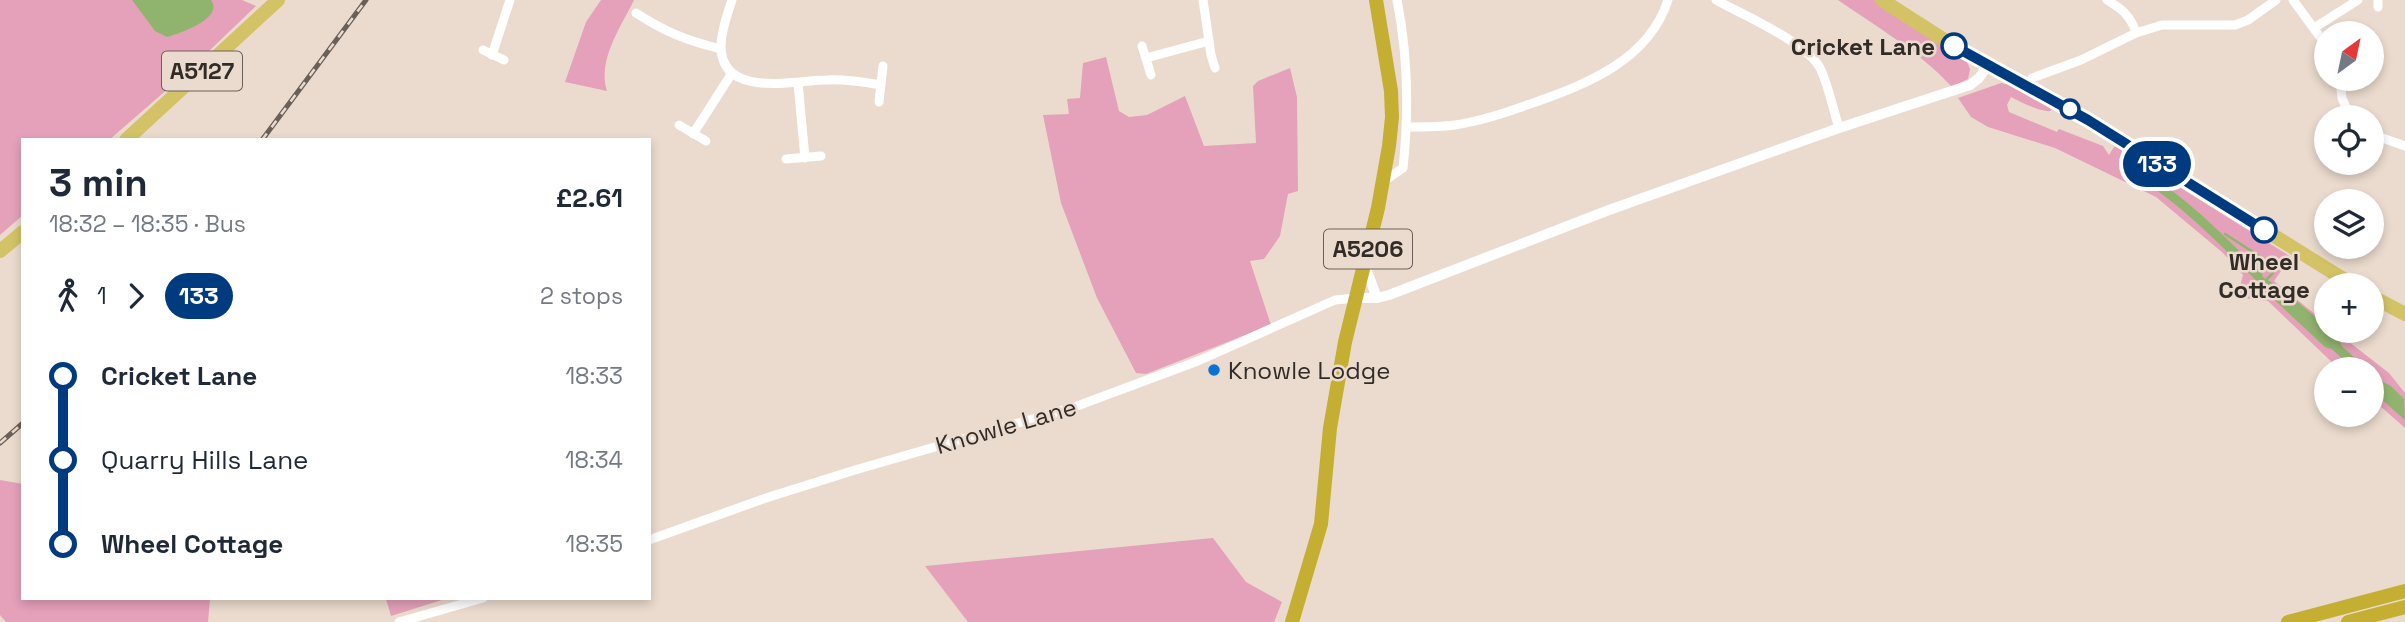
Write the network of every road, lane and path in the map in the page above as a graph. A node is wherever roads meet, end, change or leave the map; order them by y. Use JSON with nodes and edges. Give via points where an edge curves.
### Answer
{"nodes":[{"id":1,"x":278,"y":0,"type":"edge"},
{"id":2,"x":510,"y":0,"type":"edge"},
{"id":3,"x":732,"y":0,"type":"edge"},
{"id":4,"x":1203,"y":0,"type":"edge"},
{"id":5,"x":1376,"y":0,"type":"edge"},
{"id":6,"x":1397,"y":0,"type":"edge"},
{"id":7,"x":1668,"y":0,"type":"edge"},
{"id":8,"x":1716,"y":0,"type":"edge"},
{"id":9,"x":1882,"y":0,"type":"edge"},
{"id":10,"x":2108,"y":0,"type":"edge"},
{"id":11,"x":2276,"y":0,"type":"edge"},
{"id":12,"x":2293,"y":0,"type":"edge"},
{"id":13,"x":2358,"y":0,"type":"edge"},
{"id":14,"x":636,"y":13,"type":"dead end"},
{"id":15,"x":2325,"y":21,"type":"edge"},
{"id":16,"x":2314,"y":28,"type":"edge"},
{"id":17,"x":2136,"y":33,"type":"junction"},
{"id":18,"x":1209,"y":41,"type":"junction"},
{"id":19,"x":1142,"y":46,"type":"dead end"},
{"id":20,"x":721,"y":49,"type":"junction"},
{"id":21,"x":483,"y":50,"type":"dead end"},
{"id":22,"x":492,"y":55,"type":"junction"},
{"id":23,"x":1146,"y":58,"type":"junction"},
{"id":24,"x":503,"y":60,"type":"dead end"},
{"id":25,"x":1988,"y":65,"type":"junction"},
{"id":26,"x":883,"y":66,"type":"dead end"},
{"id":27,"x":1215,"y":68,"type":"dead end"},
{"id":28,"x":732,"y":72,"type":"junction"},
{"id":29,"x":1152,"y":75,"type":"dead end"},
{"id":30,"x":799,"y":83,"type":"junction"},
{"id":31,"x":881,"y":85,"type":"junction"},
{"id":32,"x":2027,"y":86,"type":"junction"},
{"id":33,"x":879,"y":102,"type":"dead end"},
{"id":34,"x":679,"y":125,"type":"dead end"},
{"id":35,"x":1407,"y":127,"type":"junction"},
{"id":36,"x":1839,"y":128,"type":"junction"},
{"id":37,"x":694,"y":134,"type":"junction"},
{"id":38,"x":128,"y":138,"type":"edge"},
{"id":39,"x":2384,"y":138,"type":"edge"},
{"id":40,"x":706,"y":141,"type":"dead end"},
{"id":41,"x":2404,"y":143,"type":"edge"},
{"id":42,"x":821,"y":156,"type":"dead end"},
{"id":43,"x":805,"y":158,"type":"junction"},
{"id":44,"x":786,"y":159,"type":"dead end"},
{"id":45,"x":1384,"y":181,"type":"junction"},
{"id":46,"x":21,"y":234,"type":"edge"},
{"id":47,"x":0,"y":251,"type":"edge"},
{"id":48,"x":1364,"y":263,"type":"junction"},
{"id":49,"x":2334,"y":273,"type":"edge"},
{"id":50,"x":1356,"y":298,"type":"junction"},
{"id":51,"x":1377,"y":298,"type":"junction"},
{"id":52,"x":2384,"y":303,"type":"edge"},
{"id":53,"x":2405,"y":314,"type":"edge"},
{"id":54,"x":651,"y":539,"type":"edge"},
{"id":55,"x":2405,"y":592,"type":"edge"},
{"id":56,"x":476,"y":600,"type":"edge"},
{"id":57,"x":2405,"y":607,"type":"edge"},
{"id":58,"x":399,"y":622,"type":"edge"},
{"id":59,"x":1292,"y":622,"type":"edge"},
{"id":60,"x":2288,"y":622,"type":"edge"},
{"id":61,"x":2347,"y":622,"type":"edge"}],
"edges":[{"from":1,"to":38,"type":"main road","number":"A5127"},
{"from":2,"to":22,"type":"street"},
{"from":3,"to":20,"type":"street"},
{"from":4,"to":18,"type":"street"},
{"from":5,"to":45,"type":"highway","number":"A5206","via":[[1391,90]]},
{"from":6,"to":35,"type":"street"},
{"from":7,"to":35,"type":"street","via":[[1660,22],[1646,40],[1581,85],[1488,119]]},
{"from":8,"to":36,"type":"street","via":[[1814,58]]},
{"from":9,"to":25,"type":"main road"},
{"from":10,"to":17,"type":"street","via":[[2133,21]]},
{"from":11,"to":17,"type":"street","via":[[2235,25],[2162,25]]},
{"from":12,"to":16,"type":"street"},
{"from":13,"to":15,"type":"street"},
{"from":14,"to":20,"type":"street","via":[[668,33]]},
{"from":17,"to":32,"type":"street","via":[[2032,78]]},
{"from":18,"to":23,"type":"street"},
{"from":18,"to":27,"type":"street"},
{"from":19,"to":23,"type":"street"},
{"from":20,"to":28,"type":"street"},
{"from":21,"to":22,"type":"street"},
{"from":22,"to":24,"type":"street"},
{"from":23,"to":29,"type":"street"},
{"from":25,"to":32,"type":"main road"},
{"from":25,"to":36,"type":"street","via":[[1970,85]]},
{"from":26,"to":31,"type":"street"},
{"from":28,"to":30,"type":"street","via":[[758,83]]},
{"from":28,"to":37,"type":"street"},
{"from":30,"to":31,"type":"street","via":[[828,79]]},
{"from":30,"to":43,"type":"street"},
{"from":31,"to":33,"type":"street"},
{"from":32,"to":49,"type":"main road"},
{"from":34,"to":37,"type":"street"},
{"from":35,"to":45,"type":"street","via":[[1403,168]]},
{"from":36,"to":51,"type":"street"},
{"from":37,"to":40,"type":"street"},
{"from":39,"to":41,"type":"street"},
{"from":42,"to":43,"type":"street"},
{"from":43,"to":44,"type":"street"},
{"from":45,"to":48,"type":"highway","number":"A5206"},
{"from":46,"to":47,"type":"main road"},
{"from":48,"to":50,"type":"highway","number":"A5206"},
{"from":48,"to":51,"type":"street"},
{"from":50,"to":51,"type":"street"},
{"from":50,"to":54,"type":"street","name":"Knowle Lane","via":[[1335,300],[1198,361],[1077,406],[855,470]]},
{"from":50,"to":59,"type":"highway","number":"A5206","via":[[1330,428],[1321,524]]},
{"from":52,"to":53,"type":"main road"},
{"from":55,"to":60,"type":"highway"},
{"from":56,"to":58,"type":"street"},
{"from":57,"to":61,"type":"highway"}]}
